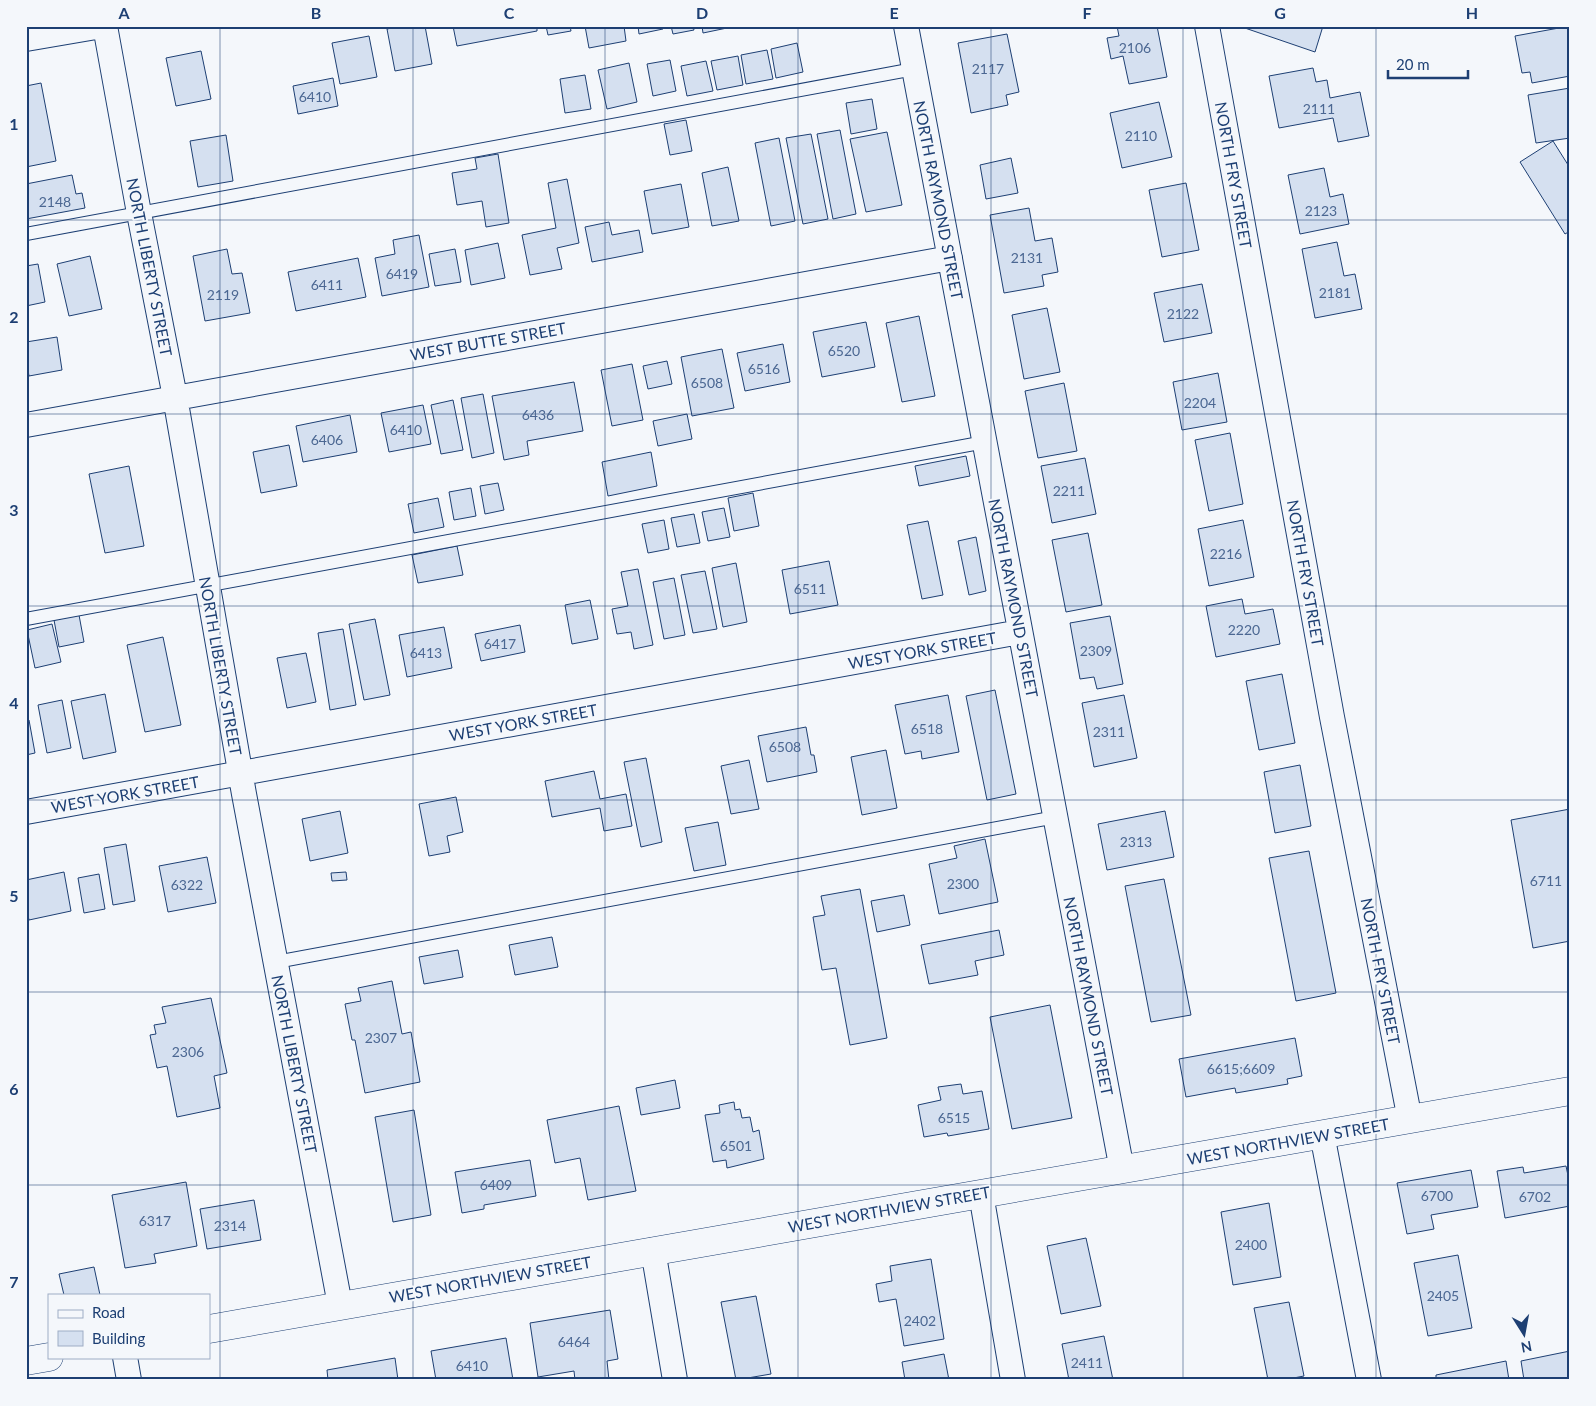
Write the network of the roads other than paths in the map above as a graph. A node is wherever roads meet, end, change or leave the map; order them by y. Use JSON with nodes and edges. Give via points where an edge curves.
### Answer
{"nodes":[{"id":1,"x":104,"y":26,"type":"edge"},
{"id":2,"x":906,"y":26,"type":"edge"},
{"id":3,"x":1206,"y":26,"type":"edge"},
{"id":4,"x":26,"y":39,"type":"edge"},
{"id":5,"x":914,"y":69,"type":"junction"},
{"id":6,"x":139,"y":213,"type":"junction"},
{"id":7,"x":26,"y":234,"type":"edge"},
{"id":8,"x":950,"y":258,"type":"junction"},
{"id":9,"x":175,"y":397,"type":"junction"},
{"id":10,"x":26,"y":425,"type":"edge"},
{"id":11,"x":985,"y":442,"type":"junction"},
{"id":12,"x":207,"y":586,"type":"junction"},
{"id":13,"x":26,"y":619,"type":"edge"},
{"id":14,"x":1020,"y":632,"type":"junction"},
{"id":15,"x":240,"y":773,"type":"junction"},
{"id":16,"x":26,"y":812,"type":"edge"},
{"id":17,"x":1056,"y":817,"type":"junction"},
{"id":18,"x":276,"y":962,"type":"junction"},
{"id":19,"x":1570,"y":1091,"type":"edge"},
{"id":20,"x":1410,"y":1120,"type":"junction"},
{"id":21,"x":1322,"y":1134,"type":"junction"},
{"id":22,"x":1122,"y":1170,"type":"junction"},
{"id":23,"x":980,"y":1194,"type":"junction"},
{"id":24,"x":653,"y":1250,"type":"junction"},
{"id":25,"x":340,"y":1305,"type":"junction"},
{"id":26,"x":210,"y":1329,"type":"edge"},
{"id":27,"x":48,"y":1357,"type":"edge"},
{"id":28,"x":125,"y":1358,"type":"edge"},
{"id":29,"x":26,"y":1361,"type":"edge"},
{"id":30,"x":129,"y":1380,"type":"edge"},
{"id":31,"x":675,"y":1380,"type":"edge"},
{"id":32,"x":1013,"y":1380,"type":"edge"},
{"id":33,"x":1369,"y":1380,"type":"edge"}],
"edges":[{"from":1,"to":4,"type":"street"},
{"from":1,"to":6,"type":"street","name":"NORTH LIBERTY STREET"},
{"from":2,"to":5,"type":"street","name":"NORTH RAYMOND STREET"},
{"from":3,"to":20,"type":"street","name":"NORTH FRY STREET","via":[[1332,717]]},
{"from":5,"to":6,"type":"lane"},
{"from":5,"to":8,"type":"street","name":"NORTH RAYMOND STREET"},
{"from":6,"to":7,"type":"lane"},
{"from":6,"to":9,"type":"street","name":"NORTH LIBERTY STREET"},
{"from":8,"to":9,"type":"street","name":"WEST BUTTE STREET"},
{"from":8,"to":11,"type":"street","name":"NORTH RAYMOND STREET"},
{"from":9,"to":10,"type":"street","name":"WEST BUTTE STREET"},
{"from":9,"to":12,"type":"street","name":"NORTH LIBERTY STREET"},
{"from":11,"to":12,"type":"lane"},
{"from":11,"to":14,"type":"street","name":"NORTH RAYMOND STREET"},
{"from":12,"to":13,"type":"lane"},
{"from":12,"to":15,"type":"street","name":"NORTH LIBERTY STREET"},
{"from":14,"to":15,"type":"street","name":"WEST YORK STREET"},
{"from":14,"to":17,"type":"street","name":"NORTH RAYMOND STREET"},
{"from":15,"to":16,"type":"street","name":"WEST YORK STREET"},
{"from":15,"to":18,"type":"street","name":"NORTH LIBERTY STREET"},
{"from":17,"to":18,"type":"lane"},
{"from":17,"to":22,"type":"street","name":"NORTH RAYMOND STREET"},
{"from":18,"to":25,"type":"street","name":"NORTH LIBERTY STREET"},
{"from":19,"to":20,"type":"street","name":"WEST NORTHVIEW STREET"},
{"from":20,"to":21,"type":"street","name":"WEST NORTHVIEW STREET"},
{"from":21,"to":22,"type":"street","name":"WEST NORTHVIEW STREET"},
{"from":21,"to":33,"type":"street"},
{"from":22,"to":23,"type":"street","name":"WEST NORTHVIEW STREET"},
{"from":23,"to":24,"type":"street","name":"WEST NORTHVIEW STREET"},
{"from":23,"to":32,"type":"street"},
{"from":24,"to":25,"type":"street","name":"WEST NORTHVIEW STREET"},
{"from":24,"to":31,"type":"street"},
{"from":25,"to":26,"type":"street","name":"WEST NORTHVIEW STREET"},
{"from":27,"to":29,"type":"street"},
{"from":28,"to":30,"type":"street"}]}
